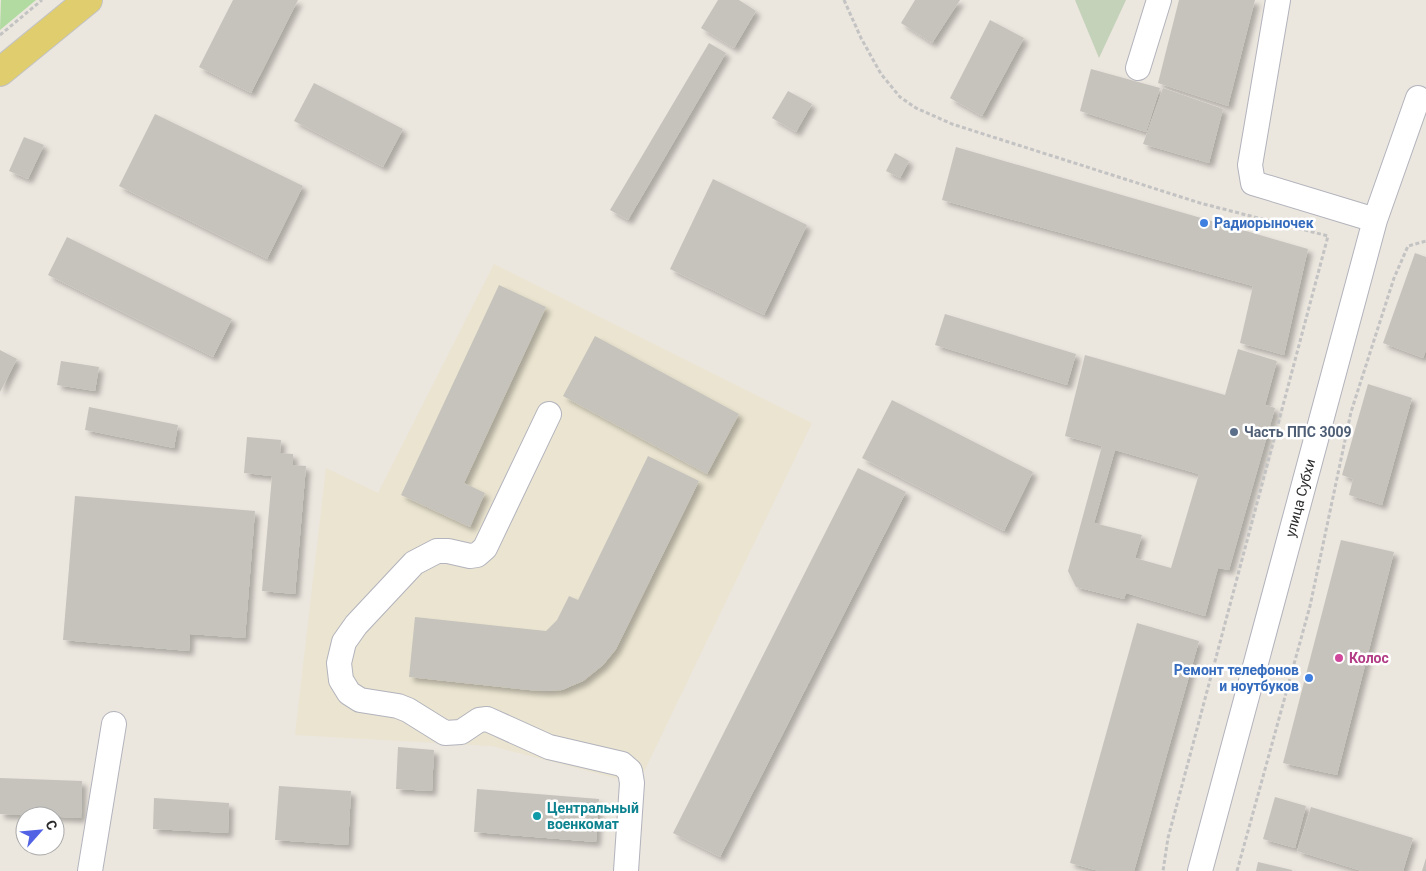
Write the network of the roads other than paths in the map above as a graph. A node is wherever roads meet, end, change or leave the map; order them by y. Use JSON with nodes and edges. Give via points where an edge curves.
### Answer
{"nodes":[{"id":1,"x":88,"y":0,"type":"edge"},
{"id":2,"x":1159,"y":0,"type":"edge"},
{"id":3,"x":1278,"y":0,"type":"edge"},
{"id":4,"x":1138,"y":68,"type":"dead end"},
{"id":5,"x":0,"y":72,"type":"edge"},
{"id":6,"x":1418,"y":98,"type":"dead end"},
{"id":7,"x":1375,"y":220,"type":"junction"},
{"id":8,"x":549,"y":414,"type":"dead end"},
{"id":9,"x":114,"y":724,"type":"dead end"},
{"id":10,"x":90,"y":871,"type":"edge"},
{"id":11,"x":626,"y":871,"type":"edge"},
{"id":12,"x":1200,"y":871,"type":"edge"}],
"edges":[{"from":1,"to":5,"type":"main road"},
{"from":2,"to":4,"type":"street"},
{"from":3,"to":7,"type":"street","via":[[1250,165],[1253,183]]},
{"from":6,"to":7,"type":"street","name":"улица Субхи"},
{"from":7,"to":12,"type":"street","name":"улица Субхи"},
{"from":8,"to":11,"type":"street","via":[[485,548],[477,556],[437,551],[414,563],[344,642],[339,663],[340,680],[349,693],[360,700],[398,706],[445,733],[460,732],[487,718],[549,747],[622,764],[630,771],[632,783]]},
{"from":9,"to":10,"type":"street"}]}
